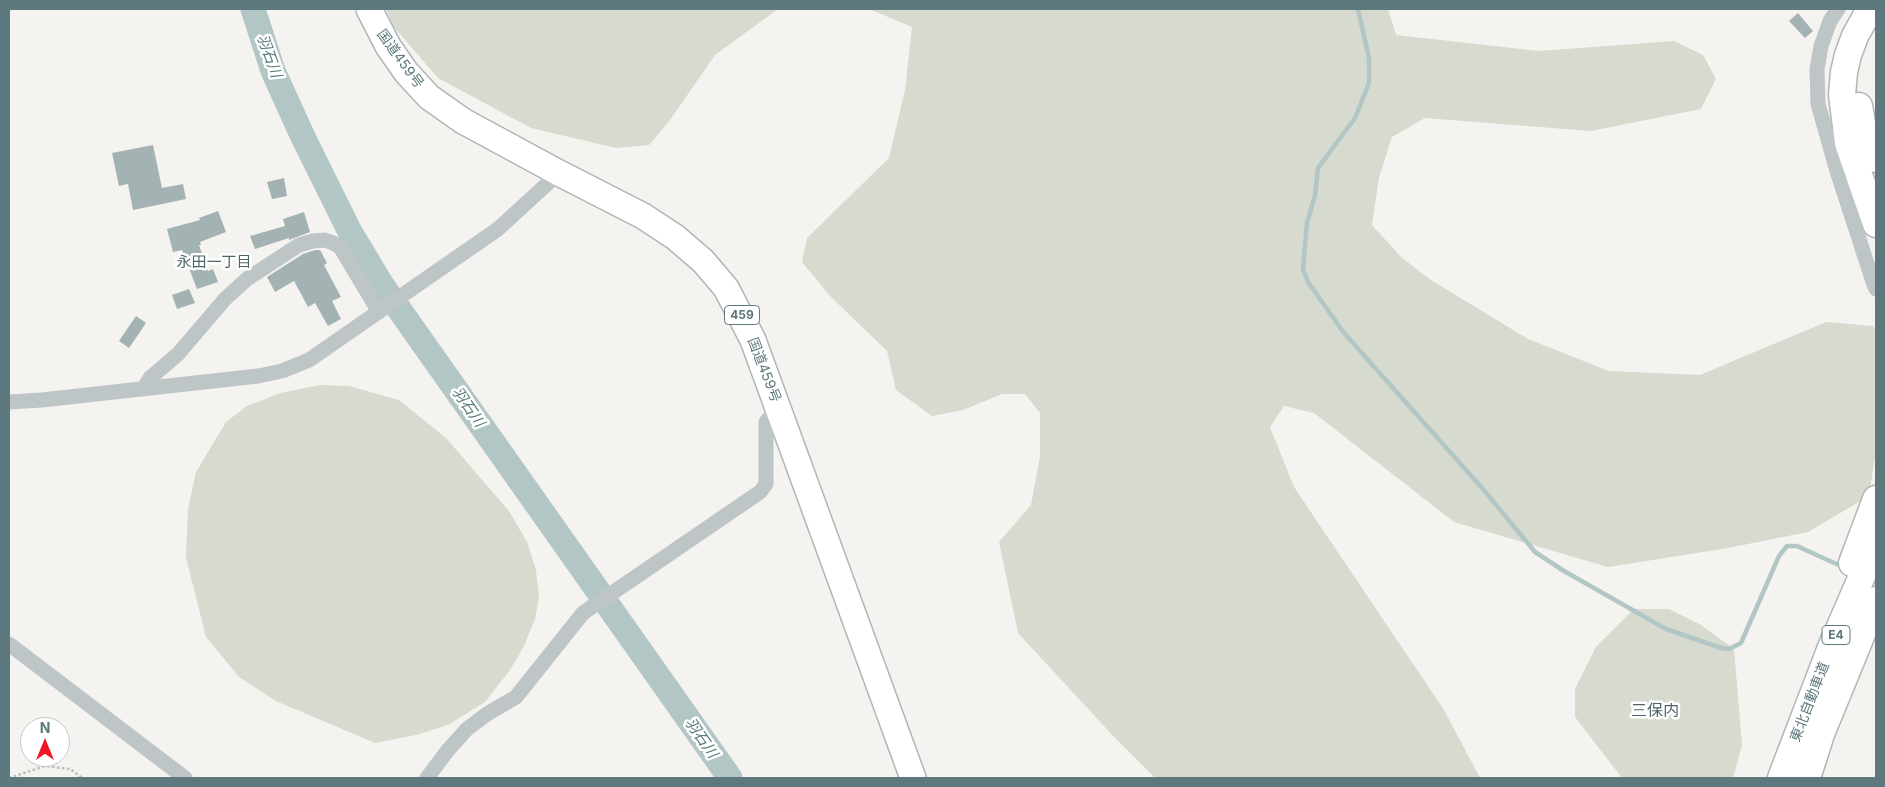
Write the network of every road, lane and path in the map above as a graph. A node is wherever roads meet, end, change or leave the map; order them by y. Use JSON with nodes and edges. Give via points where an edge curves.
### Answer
{"nodes":[{"id":1,"x":369,"y":9,"type":"edge"},
{"id":2,"x":1838,"y":9,"type":"edge"},
{"id":3,"x":1870,"y":9,"type":"edge"},
{"id":4,"x":1876,"y":26,"type":"edge"},
{"id":5,"x":1876,"y":160,"type":"edge"},
{"id":6,"x":559,"y":173,"type":"junction"},
{"id":7,"x":1876,"y":224,"type":"edge"},
{"id":8,"x":1876,"y":288,"type":"edge"},
{"id":9,"x":382,"y":310,"type":"junction"},
{"id":10,"x":143,"y":389,"type":"junction"},
{"id":11,"x":9,"y":402,"type":"edge"},
{"id":12,"x":779,"y":411,"type":"junction"},
{"id":13,"x":1876,"y":500,"type":"edge"},
{"id":14,"x":1876,"y":544,"type":"edge"},
{"id":15,"x":1876,"y":600,"type":"edge"},
{"id":16,"x":1876,"y":635,"type":"edge"},
{"id":17,"x":9,"y":644,"type":"edge"},
{"id":18,"x":1800,"y":728,"type":"junction"},
{"id":19,"x":9,"y":778,"type":"edge"},
{"id":20,"x":82,"y":778,"type":"edge"},
{"id":21,"x":185,"y":778,"type":"edge"},
{"id":22,"x":427,"y":778,"type":"edge"},
{"id":23,"x":913,"y":778,"type":"edge"},
{"id":24,"x":1781,"y":778,"type":"edge"},
{"id":25,"x":1807,"y":778,"type":"edge"},
{"id":26,"x":1813,"y":778,"type":"edge"}],
"edges":[{"from":1,"to":6,"type":"highway","name":"国道459号","number":"459","via":[[388,46],[429,97],[463,121]]},
{"from":2,"to":8,"type":"street","via":[[1821,46],[1817,69],[1818,104],[1836,172]]},
{"from":3,"to":7,"type":"highway","via":[[1854,36],[1844,72],[1842,95],[1848,143]]},
{"from":4,"to":5,"type":"highway","via":[[1863,53],[1858,74],[1859,115]]},
{"from":6,"to":9,"type":"street","via":[[498,229]]},
{"from":6,"to":12,"type":"highway","name":"国道459号","number":"459","via":[[643,216],[703,260],[726,288],[741,314]]},
{"from":9,"to":10,"type":"street","via":[[310,360],[282,371]]},
{"from":9,"to":10,"type":"street","via":[[340,247],[325,240],[299,245],[246,280],[225,299]]},
{"from":10,"to":11,"type":"street"},
{"from":12,"to":22,"type":"street","via":[[766,422],[766,484],[760,492],[583,613],[516,697],[467,729]]},
{"from":12,"to":23,"type":"highway","name":"国道459号","number":"459"},
{"from":13,"to":18,"type":"highway","via":[[1823,640]]},
{"from":14,"to":18,"type":"highway","name":"東北自動車道","number":"E4"},
{"from":15,"to":25,"type":"highway","name":"東北自動車道","number":"E4","via":[[1821,734]]},
{"from":16,"to":26,"type":"highway"},
{"from":17,"to":21,"type":"street"},
{"from":18,"to":24,"type":"highway","name":"東北自動車道","number":"E4"},
{"from":19,"to":20,"type":"path","via":[[46,766],[70,769]]}]}
